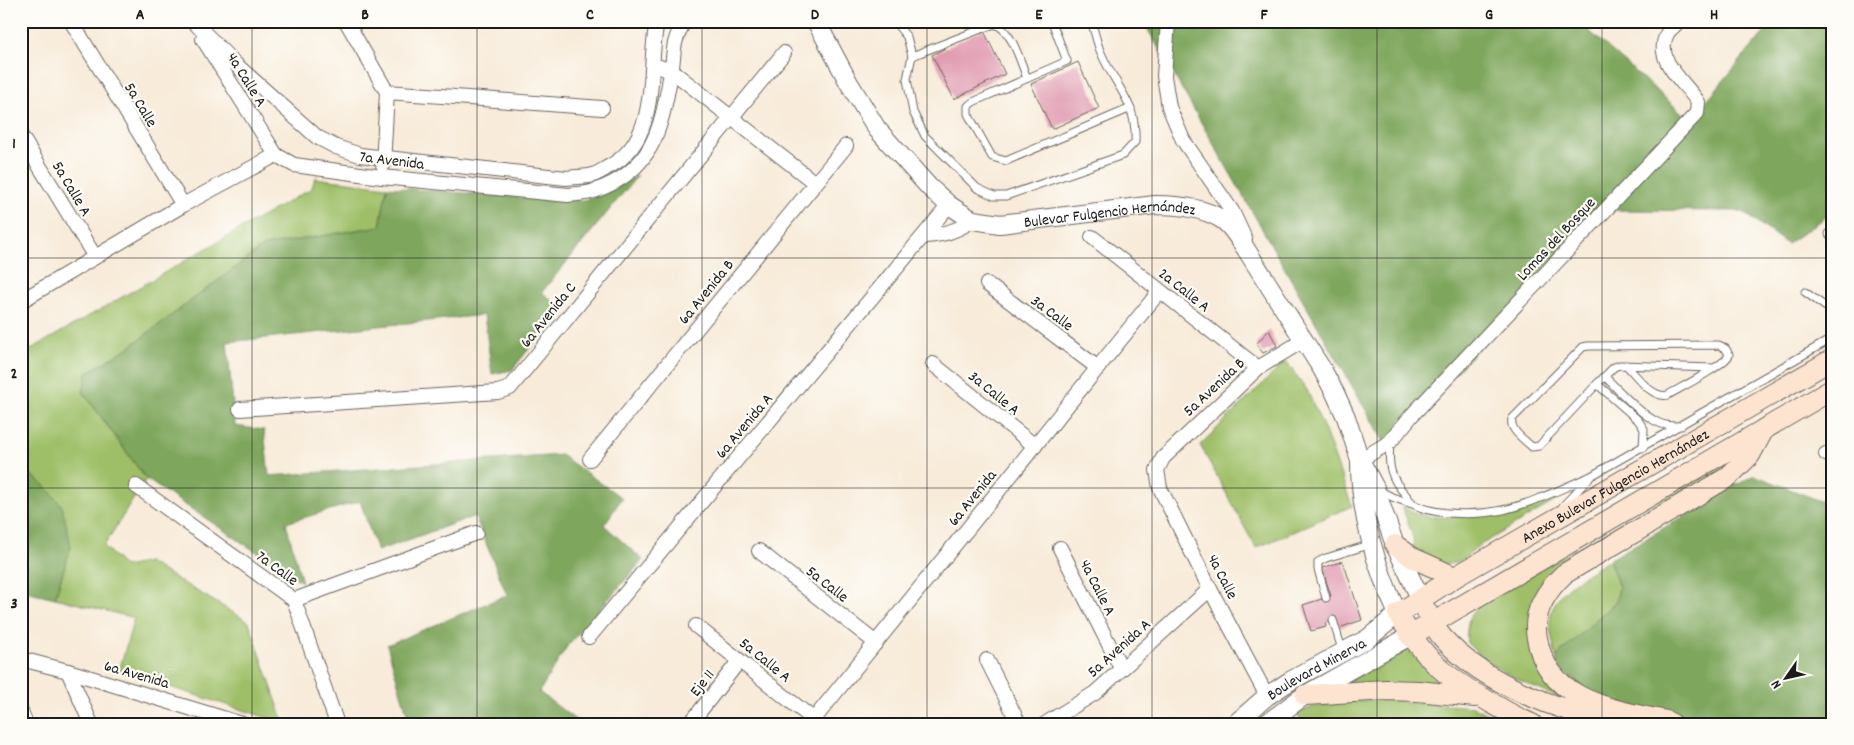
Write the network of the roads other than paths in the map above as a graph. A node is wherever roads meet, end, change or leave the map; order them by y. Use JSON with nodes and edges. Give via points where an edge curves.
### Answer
{"nodes":[{"id":1,"x":71,"y":21,"type":"edge"},
{"id":2,"x":192,"y":21,"type":"edge"},
{"id":3,"x":346,"y":21,"type":"edge"},
{"id":4,"x":656,"y":21,"type":"edge"},
{"id":5,"x":684,"y":21,"type":"edge"},
{"id":6,"x":894,"y":21,"type":"edge"},
{"id":7,"x":1091,"y":21,"type":"edge"},
{"id":8,"x":1168,"y":21,"type":"edge"},
{"id":9,"x":1679,"y":21,"type":"edge"},
{"id":10,"x":1052,"y":22,"type":"edge"},
{"id":11,"x":820,"y":24,"type":"edge"},
{"id":12,"x":784,"y":52,"type":"dead end"},
{"id":13,"x":912,"y":56,"type":"junction"},
{"id":14,"x":652,"y":65,"type":"junction"},
{"id":15,"x":672,"y":71,"type":"junction"},
{"id":16,"x":1027,"y":78,"type":"junction"},
{"id":17,"x":386,"y":92,"type":"junction"},
{"id":18,"x":602,"y":108,"type":"dead end"},
{"id":19,"x":1132,"y":108,"type":"junction"},
{"id":20,"x":731,"y":116,"type":"junction"},
{"id":21,"x":21,"y":136,"type":"edge"},
{"id":22,"x":846,"y":146,"type":"dead end"},
{"id":23,"x":276,"y":155,"type":"junction"},
{"id":24,"x":384,"y":157,"type":"junction"},
{"id":25,"x":500,"y":171,"type":"junction"},
{"id":26,"x":382,"y":177,"type":"junction"},
{"id":27,"x":815,"y":183,"type":"junction"},
{"id":28,"x":499,"y":188,"type":"junction"},
{"id":29,"x":183,"y":205,"type":"junction"},
{"id":30,"x":949,"y":205,"type":"junction"},
{"id":31,"x":973,"y":220,"type":"junction"},
{"id":32,"x":1833,"y":227,"type":"edge"},
{"id":33,"x":924,"y":236,"type":"junction"},
{"id":34,"x":1092,"y":237,"type":"dead end"},
{"id":35,"x":1833,"y":240,"type":"edge"},
{"id":36,"x":95,"y":257,"type":"junction"},
{"id":37,"x":1263,"y":276,"type":"junction"},
{"id":38,"x":987,"y":284,"type":"dead end"},
{"id":39,"x":1159,"y":292,"type":"junction"},
{"id":40,"x":1805,"y":292,"type":"dead end"},
{"id":41,"x":21,"y":301,"type":"edge"},
{"id":42,"x":1833,"y":312,"type":"edge"},
{"id":43,"x":1833,"y":338,"type":"edge"},
{"id":44,"x":1304,"y":340,"type":"junction"},
{"id":45,"x":1833,"y":359,"type":"edge"},
{"id":46,"x":933,"y":364,"type":"dead end"},
{"id":47,"x":1626,"y":365,"type":"junction"},
{"id":48,"x":1098,"y":368,"type":"junction"},
{"id":49,"x":1258,"y":368,"type":"junction"},
{"id":50,"x":1714,"y":368,"type":"junction"},
{"id":51,"x":1605,"y":377,"type":"junction"},
{"id":52,"x":1598,"y":384,"type":"junction"},
{"id":53,"x":1833,"y":389,"type":"edge"},
{"id":54,"x":240,"y":409,"type":"dead end"},
{"id":55,"x":1681,"y":426,"type":"junction"},
{"id":56,"x":1764,"y":429,"type":"junction"},
{"id":57,"x":1390,"y":442,"type":"junction"},
{"id":58,"x":1034,"y":446,"type":"junction"},
{"id":59,"x":1643,"y":448,"type":"junction"},
{"id":60,"x":590,"y":459,"type":"dead end"},
{"id":61,"x":1360,"y":460,"type":"junction"},
{"id":62,"x":1157,"y":470,"type":"joint"},
{"id":63,"x":1591,"y":476,"type":"junction"},
{"id":64,"x":136,"y":486,"type":"dead end"},
{"id":65,"x":1375,"y":488,"type":"junction"},
{"id":66,"x":1415,"y":505,"type":"junction"},
{"id":67,"x":1544,"y":525,"type":"junction"},
{"id":68,"x":476,"y":533,"type":"dead end"},
{"id":69,"x":1373,"y":544,"type":"junction"},
{"id":70,"x":1395,"y":545,"type":"junction"},
{"id":71,"x":1060,"y":548,"type":"dead end"},
{"id":72,"x":759,"y":551,"type":"dead end"},
{"id":73,"x":1455,"y":576,"type":"junction"},
{"id":74,"x":1210,"y":589,"type":"junction"},
{"id":75,"x":1326,"y":598,"type":"dead end"},
{"id":76,"x":1420,"y":598,"type":"junction"},
{"id":77,"x":294,"y":600,"type":"junction"},
{"id":78,"x":1398,"y":614,"type":"junction"},
{"id":79,"x":1333,"y":620,"type":"dead end"},
{"id":80,"x":1433,"y":623,"type":"junction"},
{"id":81,"x":696,"y":626,"type":"dead end"},
{"id":82,"x":589,"y":636,"type":"dead end"},
{"id":83,"x":1410,"y":636,"type":"junction"},
{"id":84,"x":876,"y":643,"type":"junction"},
{"id":85,"x":1343,"y":653,"type":"junction"},
{"id":86,"x":21,"y":659,"type":"edge"},
{"id":87,"x":987,"y":660,"type":"dead end"},
{"id":88,"x":739,"y":661,"type":"junction"},
{"id":89,"x":1121,"y":668,"type":"junction"},
{"id":90,"x":68,"y":671,"type":"junction"},
{"id":91,"x":1305,"y":695,"type":"junction"},
{"id":92,"x":1267,"y":696,"type":"junction"},
{"id":93,"x":1482,"y":698,"type":"junction"},
{"id":94,"x":21,"y":711,"type":"edge"},
{"id":95,"x":812,"y":722,"type":"edge"},
{"id":96,"x":26,"y":724,"type":"edge"},
{"id":97,"x":91,"y":724,"type":"edge"},
{"id":98,"x":242,"y":724,"type":"edge"},
{"id":99,"x":337,"y":724,"type":"edge"},
{"id":100,"x":690,"y":724,"type":"edge"},
{"id":101,"x":1019,"y":724,"type":"edge"},
{"id":102,"x":1045,"y":724,"type":"edge"},
{"id":103,"x":1235,"y":724,"type":"edge"},
{"id":104,"x":1266,"y":724,"type":"edge"},
{"id":105,"x":1532,"y":724,"type":"edge"},
{"id":106,"x":1621,"y":724,"type":"edge"},
{"id":107,"x":1672,"y":724,"type":"edge"}],
"edges":[{"from":1,"to":29,"type":"street","name":"5a Calle"},
{"from":2,"to":23,"type":"street","name":"4a Calle A"},
{"from":2,"to":24,"type":"street","name":"7a Avenida","via":[[318,137],[336,147]]},
{"from":3,"to":17,"type":"street"},
{"from":4,"to":14,"type":"street","name":"7a Avenida"},
{"from":5,"to":15,"type":"street","name":"7a Avenida","via":[[675,41]]},
{"from":6,"to":13,"type":"lane","via":[[907,37]]},
{"from":7,"to":19,"type":"lane","via":[[1101,54]]},
{"from":8,"to":37,"type":"street","via":[[1164,76],[1169,107],[1183,140],[1232,211]]},
{"from":9,"to":57,"type":"street","name":"Lomas del Bosque","via":[[1666,34],[1662,48],[1666,63],[1698,102],[1697,112]]},
{"from":10,"to":16,"type":"lane","via":[[1067,61]]},
{"from":11,"to":30,"type":"street","name":"Bulevar Fulgencio Hernández","via":[[849,83],[877,129]]},
{"from":12,"to":20,"type":"street","name":"6a Avenida C"},
{"from":13,"to":16,"type":"lane","via":[[994,24],[1007,32]]},
{"from":13,"to":19,"type":"lane","via":[[907,79],[913,112],[925,136],[977,188],[994,196],[1013,194],[1123,156],[1136,142]]},
{"from":14,"to":15,"type":"street"},
{"from":14,"to":25,"type":"street","name":"7a Avenida","via":[[641,135],[631,150],[615,163],[592,176],[566,178]]},
{"from":15,"to":20,"type":"street"},
{"from":15,"to":28,"type":"street","name":"7a Avenida","via":[[654,142],[642,160],[622,178],[594,191],[568,195]]},
{"from":16,"to":19,"type":"lane","via":[[968,106],[968,114],[992,157],[999,160],[1006,161]]},
{"from":17,"to":18,"type":"street"},
{"from":17,"to":24,"type":"street"},
{"from":20,"to":27,"type":"street"},
{"from":20,"to":54,"type":"street","name":"6a Avenida C","via":[[510,388],[498,392]]},
{"from":21,"to":36,"type":"street","name":"5a Calle A"},
{"from":22,"to":27,"type":"street","name":"6a Avenida B"},
{"from":23,"to":26,"type":"street","name":"7a Avenida","via":[[294,165]]},
{"from":23,"to":29,"type":"street"},
{"from":24,"to":25,"type":"street","name":"7a Avenida"},
{"from":24,"to":26,"type":"street"},
{"from":25,"to":28,"type":"street"},
{"from":26,"to":28,"type":"street","name":"7a Avenida"},
{"from":27,"to":60,"type":"street","name":"6a Avenida B"},
{"from":29,"to":36,"type":"street"},
{"from":30,"to":31,"type":"street","name":"Bulevar Fulgencio Hernández"},
{"from":30,"to":33,"type":"street","name":"6a Avenida A"},
{"from":31,"to":33,"type":"street","via":[[958,230],[939,236]]},
{"from":31,"to":37,"type":"street","name":"Bulevar Fulgencio Hernández","via":[[1000,224],[1178,205],[1221,219],[1230,226]]},
{"from":32,"to":35,"type":"lane","via":[[1829,234]]},
{"from":33,"to":82,"type":"street","name":"6a Avenida A"},
{"from":34,"to":39,"type":"street","name":"2a Calle A"},
{"from":36,"to":41,"type":"street"},
{"from":37,"to":44,"type":"street","name":"Bulevar Fulgencio Hernández"},
{"from":38,"to":48,"type":"street","name":"3a Calle"},
{"from":39,"to":48,"type":"street","name":"6a Avenida"},
{"from":39,"to":49,"type":"street","name":"2a Calle A"},
{"from":40,"to":42,"type":"lane"},
{"from":43,"to":55,"type":"lane"},
{"from":44,"to":49,"type":"street","name":"5a Avenida B"},
{"from":44,"to":61,"type":"street","name":"Bulevar Fulgencio Hernández","via":[[1335,393]]},
{"from":45,"to":67,"type":"main road","name":"Anexo Bulevar Fulgencio Hernández"},
{"from":46,"to":58,"type":"street","name":"3a Calle A"},
{"from":47,"to":50,"type":"lane"},
{"from":47,"to":50,"type":"lane","via":[[1655,394],[1662,396]]},
{"from":47,"to":51,"type":"lane","via":[[1614,367]]},
{"from":48,"to":58,"type":"street","name":"6a Avenida"},
{"from":49,"to":62,"type":"street","name":"5a Avenida B","via":[[1163,458]]},
{"from":50,"to":52,"type":"lane","via":[[1727,360],[1729,354],[1719,345],[1588,346],[1512,419],[1512,428],[1536,447]]},
{"from":51,"to":52,"type":"lane"},
{"from":51,"to":55,"type":"lane","via":[[1644,414],[1669,426]]},
{"from":52,"to":59,"type":"lane","via":[[1641,424],[1645,438]]},
{"from":53,"to":56,"type":"main road","name":"Anexo Bulevar Fulgencio Hernández"},
{"from":55,"to":59,"type":"lane"},
{"from":56,"to":80,"type":"main road","name":"Anexo Bulevar Fulgencio Hernández"},
{"from":56,"to":107,"type":"main road","via":[[1750,455],[1728,478],[1564,574],[1542,600],[1536,634],[1542,658],[1556,680],[1569,691],[1615,710]]},
{"from":57,"to":61,"type":"street","name":"Lomas del Bosque"},
{"from":57,"to":66,"type":"lane","via":[[1388,461],[1391,475]]},
{"from":58,"to":84,"type":"street","name":"6a Avenida"},
{"from":59,"to":63,"type":"lane"},
{"from":61,"to":65,"type":"street","name":"Bulevar Fulgencio Hernández"},
{"from":61,"to":69,"type":"street","name":"Bulevar Fulgencio Hernández","via":[[1360,490]]},
{"from":62,"to":74,"type":"street","name":"4a Calle","via":[[1160,488]]},
{"from":63,"to":66,"type":"lane","via":[[1503,510],[1464,514]]},
{"from":63,"to":67,"type":"lane"},
{"from":64,"to":77,"type":"street","name":"7a Calle"},
{"from":65,"to":66,"type":"lane"},
{"from":65,"to":70,"type":"street","name":"Bulevar Fulgencio Hernández"},
{"from":67,"to":73,"type":"main road","name":"Anexo Bulevar Fulgencio Hernández"},
{"from":68,"to":77,"type":"street"},
{"from":69,"to":75,"type":"lane","via":[[1318,562]]},
{"from":69,"to":78,"type":"street","name":"Bulevar Fulgencio Hernández","via":[[1388,594]]},
{"from":70,"to":73,"type":"main road","via":[[1428,566]]},
{"from":70,"to":76,"type":"street","name":"Bulevar Fulgencio Hernández"},
{"from":71,"to":89,"type":"street","name":"4a Calle A"},
{"from":72,"to":84,"type":"street","name":"5a Calle"},
{"from":73,"to":76,"type":"main road","name":"Anexo Bulevar Fulgencio Hernández"},
{"from":74,"to":89,"type":"street","name":"5a Avenida A"},
{"from":74,"to":92,"type":"street","name":"4a Calle"},
{"from":76,"to":78,"type":"main road","name":"Anexo Bulevar Fulgencio Hernández"},
{"from":76,"to":80,"type":"main road","name":"Bulevar Fulgencio Hernández"},
{"from":77,"to":99,"type":"street","name":"7a Calle"},
{"from":78,"to":83,"type":"main road","name":"Bulevar Fulgencio Hernández"},
{"from":78,"to":85,"type":"street","name":"Boulevard Minerva"},
{"from":79,"to":85,"type":"lane"},
{"from":80,"to":83,"type":"main road","name":"Anexo Bulevar Fulgencio Hernández"},
{"from":80,"to":106,"type":"main road","name":"Bulevar Fulgencio Hernández","via":[[1455,650],[1499,681],[1587,717]]},
{"from":81,"to":88,"type":"street","name":"5a Calle A"},
{"from":83,"to":91,"type":"street","name":"Boulevard Minerva"},
{"from":83,"to":93,"type":"main road","name":"Bulevar Fulgencio Hernández","via":[[1440,669]]},
{"from":84,"to":95,"type":"street","name":"6a Avenida"},
{"from":85,"to":92,"type":"street","name":"Boulevard Minerva"},
{"from":86,"to":90,"type":"street","name":"6a Avenida"},
{"from":87,"to":101,"type":"street"},
{"from":88,"to":95,"type":"street","name":"5a Calle A"},
{"from":88,"to":100,"type":"street","name":"Eje 11"},
{"from":89,"to":102,"type":"street","name":"5a Avenida A","via":[[1095,693]]},
{"from":90,"to":97,"type":"street"},
{"from":90,"to":98,"type":"street","name":"6a Avenida"},
{"from":91,"to":93,"type":"main road","via":[[1394,690]]},
{"from":91,"to":104,"type":"street","name":"Boulevard Minerva"},
{"from":92,"to":103,"type":"street","name":"Boulevard Minerva"},
{"from":93,"to":105,"type":"main road","name":"Bulevar Fulgencio Hernández"},
{"from":94,"to":96,"type":"street"}]}
